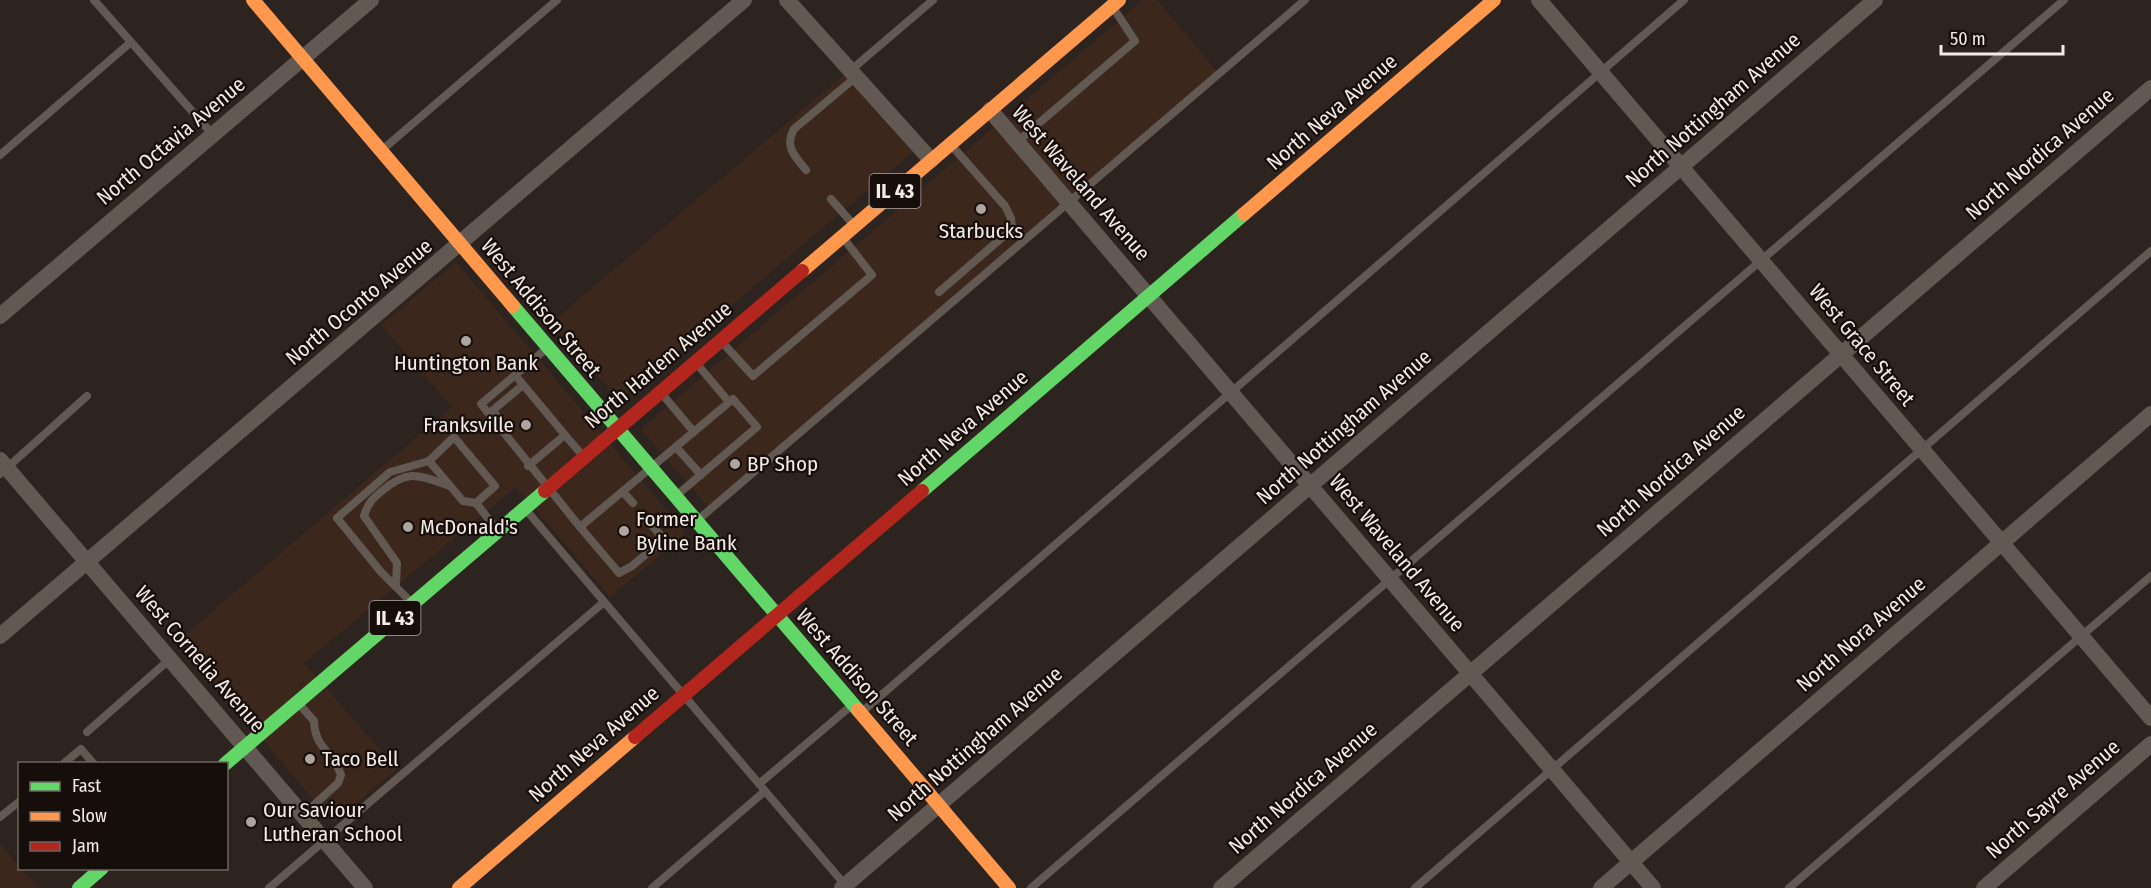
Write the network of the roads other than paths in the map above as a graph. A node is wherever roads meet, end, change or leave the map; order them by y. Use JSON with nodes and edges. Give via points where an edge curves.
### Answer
{"nodes":[{"id":1,"x":94,"y":0,"type":"edge"},
{"id":2,"x":253,"y":0,"type":"edge"},
{"id":3,"x":371,"y":0,"type":"edge"},
{"id":4,"x":557,"y":0,"type":"edge"},
{"id":5,"x":744,"y":0,"type":"edge"},
{"id":6,"x":788,"y":0,"type":"edge"},
{"id":7,"x":933,"y":0,"type":"edge"},
{"id":8,"x":1305,"y":0,"type":"edge"},
{"id":9,"x":1494,"y":0,"type":"edge"},
{"id":10,"x":1539,"y":0,"type":"edge"},
{"id":11,"x":1684,"y":0,"type":"edge"},
{"id":12,"x":1875,"y":0,"type":"edge"},
{"id":13,"x":2064,"y":0,"type":"edge"},
{"id":14,"x":1116,"y":3,"type":"edge"},
{"id":15,"x":131,"y":42,"type":"junction"},
{"id":16,"x":303,"y":58,"type":"junction"},
{"id":17,"x":1600,"y":72,"type":"junction"},
{"id":18,"x":853,"y":74,"type":"junction"},
{"id":19,"x":2151,"y":88,"type":"edge"},
{"id":20,"x":990,"y":110,"type":"junction"},
{"id":21,"x":213,"y":135,"type":"junction"},
{"id":22,"x":1017,"y":142,"type":"junction"},
{"id":23,"x":950,"y":144,"type":"junction"},
{"id":24,"x":381,"y":150,"type":"junction"},
{"id":25,"x":0,"y":155,"type":"edge"},
{"id":26,"x":931,"y":160,"type":"junction"},
{"id":27,"x":1681,"y":167,"type":"junction"},
{"id":28,"x":806,"y":170,"type":"dead end"},
{"id":29,"x":831,"y":199,"type":"dead end"},
{"id":30,"x":1069,"y":203,"type":"junction"},
{"id":31,"x":854,"y":226,"type":"junction"},
{"id":32,"x":842,"y":236,"type":"junction"},
{"id":33,"x":460,"y":245,"type":"junction"},
{"id":34,"x":2151,"y":251,"type":"edge"},
{"id":35,"x":1761,"y":260,"type":"junction"},
{"id":36,"x":939,"y":292,"type":"dead end"},
{"id":37,"x":1149,"y":296,"type":"junction"},
{"id":38,"x":0,"y":316,"type":"edge"},
{"id":39,"x":720,"y":340,"type":"junction"},
{"id":40,"x":547,"y":347,"type":"junction"},
{"id":41,"x":1841,"y":354,"type":"junction"},
{"id":42,"x":694,"y":362,"type":"junction"},
{"id":43,"x":515,"y":375,"type":"junction"},
{"id":44,"x":524,"y":385,"type":"junction"},
{"id":45,"x":660,"y":391,"type":"junction"},
{"id":46,"x":1230,"y":393,"type":"junction"},
{"id":47,"x":87,"y":396,"type":"dead end"},
{"id":48,"x":729,"y":402,"type":"junction"},
{"id":49,"x":2151,"y":414,"type":"edge"},
{"id":50,"x":616,"y":429,"type":"junction"},
{"id":51,"x":694,"y":432,"type":"junction"},
{"id":52,"x":565,"y":435,"type":"junction"},
{"id":53,"x":676,"y":447,"type":"junction"},
{"id":54,"x":1922,"y":450,"type":"junction"},
{"id":55,"x":583,"y":457,"type":"junction"},
{"id":56,"x":429,"y":461,"type":"junction"},
{"id":57,"x":528,"y":466,"type":"junction"},
{"id":58,"x":2,"y":467,"type":"edge"},
{"id":59,"x":650,"y":469,"type":"junction"},
{"id":60,"x":701,"y":475,"type":"junction"},
{"id":61,"x":450,"y":486,"type":"junction"},
{"id":62,"x":1310,"y":486,"type":"junction"},
{"id":63,"x":546,"y":488,"type":"junction"},
{"id":64,"x":623,"y":492,"type":"junction"},
{"id":65,"x":675,"y":497,"type":"junction"},
{"id":66,"x":476,"y":503,"type":"junction"},
{"id":67,"x":633,"y":503,"type":"dead end"},
{"id":68,"x":524,"y":507,"type":"junction"},
{"id":69,"x":647,"y":520,"type":"dead end"},
{"id":70,"x":696,"y":522,"type":"junction"},
{"id":71,"x":580,"y":527,"type":"junction"},
{"id":72,"x":497,"y":530,"type":"junction"},
{"id":73,"x":2001,"y":543,"type":"junction"},
{"id":74,"x":87,"y":562,"type":"junction"},
{"id":75,"x":2151,"y":576,"type":"edge"},
{"id":76,"x":1389,"y":579,"type":"junction"},
{"id":77,"x":396,"y":584,"type":"junction"},
{"id":78,"x":604,"y":602,"type":"junction"},
{"id":79,"x":412,"y":603,"type":"junction"},
{"id":80,"x":776,"y":616,"type":"junction"},
{"id":81,"x":0,"y":636,"type":"edge"},
{"id":82,"x":2081,"y":636,"type":"junction"},
{"id":83,"x":170,"y":659,"type":"junction"},
{"id":84,"x":1470,"y":674,"type":"junction"},
{"id":85,"x":684,"y":695,"type":"junction"},
{"id":86,"x":297,"y":702,"type":"junction"},
{"id":87,"x":856,"y":709,"type":"junction"},
{"id":88,"x":2151,"y":718,"type":"edge"},
{"id":89,"x":87,"y":732,"type":"dead end"},
{"id":90,"x":2151,"y":744,"type":"edge"},
{"id":91,"x":245,"y":747,"type":"junction"},
{"id":92,"x":65,"y":762,"type":"edge"},
{"id":93,"x":92,"y":762,"type":"edge"},
{"id":94,"x":227,"y":762,"type":"edge"},
{"id":95,"x":1552,"y":770,"type":"junction"},
{"id":96,"x":762,"y":788,"type":"junction"},
{"id":97,"x":18,"y":803,"type":"edge"},
{"id":98,"x":939,"y":805,"type":"junction"},
{"id":99,"x":303,"y":815,"type":"junction"},
{"id":100,"x":0,"y":817,"type":"edge"},
{"id":101,"x":325,"y":841,"type":"junction"},
{"id":102,"x":1631,"y":862,"type":"junction"},
{"id":103,"x":100,"y":870,"type":"edge"},
{"id":104,"x":845,"y":887,"type":"edge"},
{"id":105,"x":80,"y":888,"type":"edge"},
{"id":106,"x":269,"y":888,"type":"edge"},
{"id":107,"x":365,"y":888,"type":"edge"},
{"id":108,"x":459,"y":888,"type":"edge"},
{"id":109,"x":652,"y":888,"type":"edge"},
{"id":110,"x":1009,"y":888,"type":"edge"},
{"id":111,"x":1031,"y":888,"type":"edge"},
{"id":112,"x":1221,"y":888,"type":"edge"},
{"id":113,"x":1415,"y":888,"type":"edge"},
{"id":114,"x":1601,"y":888,"type":"edge"},
{"id":115,"x":1653,"y":888,"type":"edge"},
{"id":116,"x":1789,"y":888,"type":"edge"},
{"id":117,"x":1984,"y":888,"type":"edge"}],
"edges":[{"from":1,"to":15,"type":"lane"},
{"from":2,"to":16,"type":"street","name":"West Addison Street"},
{"from":3,"to":16,"type":"street","name":"North Octavia Avenue"},
{"from":4,"to":24,"type":"lane"},
{"from":5,"to":33,"type":"street","name":"North Oconto Avenue"},
{"from":6,"to":18,"type":"street"},
{"from":7,"to":18,"type":"lane"},
{"from":8,"to":30,"type":"lane"},
{"from":9,"to":37,"type":"street","name":"North Neva Avenue"},
{"from":10,"to":17,"type":"street","name":"West Grace Street"},
{"from":11,"to":17,"type":"lane"},
{"from":12,"to":27,"type":"street","name":"North Nottingham Avenue"},
{"from":13,"to":35,"type":"lane"},
{"from":14,"to":20,"type":"street","name":"North Harlem Avenue","number":"IL 43"},
{"from":14,"to":22,"type":"lane","via":[[1135,41]]},
{"from":15,"to":21,"type":"lane"},
{"from":15,"to":25,"type":"lane"},
{"from":16,"to":21,"type":"street","name":"North Octavia Avenue"},
{"from":16,"to":24,"type":"street","name":"West Addison Street"},
{"from":17,"to":27,"type":"street","name":"West Grace Street"},
{"from":17,"to":46,"type":"lane"},
{"from":18,"to":26,"type":"street"},
{"from":18,"to":28,"type":"lane","via":[[794,129],[788,140],[790,151]]},
{"from":19,"to":41,"type":"street","name":"North Nordica Avenue"},
{"from":20,"to":22,"type":"street","name":"West Waveland Avenue"},
{"from":20,"to":23,"type":"street","name":"North Harlem Avenue","number":"IL 43"},
{"from":21,"to":38,"type":"street","name":"North Octavia Avenue"},
{"from":22,"to":30,"type":"street","name":"West Waveland Avenue"},
{"from":23,"to":26,"type":"street","name":"North Harlem Avenue","number":"IL 43"},
{"from":23,"to":36,"type":"lane","via":[[1005,206],[1012,229]]},
{"from":24,"to":33,"type":"street","name":"West Addison Street"},
{"from":26,"to":31,"type":"street","name":"North Harlem Avenue","number":"IL 43"},
{"from":27,"to":35,"type":"street","name":"West Grace Street"},
{"from":27,"to":62,"type":"street","name":"North Nottingham Avenue"},
{"from":29,"to":31,"type":"lane"},
{"from":30,"to":37,"type":"street","name":"West Waveland Avenue"},
{"from":30,"to":70,"type":"lane"},
{"from":31,"to":32,"type":"street","name":"North Harlem Avenue","number":"IL 43"},
{"from":32,"to":39,"type":"street","name":"North Harlem Avenue","number":"IL 43"},
{"from":32,"to":39,"type":"lane","via":[[872,275],[753,376]]},
{"from":33,"to":40,"type":"street","name":"West Addison Street"},
{"from":33,"to":74,"type":"street","name":"North Oconto Avenue"},
{"from":34,"to":54,"type":"lane"},
{"from":35,"to":41,"type":"street","name":"West Grace Street"},
{"from":35,"to":76,"type":"lane"},
{"from":37,"to":46,"type":"street","name":"West Waveland Avenue"},
{"from":37,"to":80,"type":"street","name":"North Neva Avenue"},
{"from":39,"to":42,"type":"street","name":"North Harlem Avenue","number":"IL 43"},
{"from":40,"to":43,"type":"lane"},
{"from":40,"to":50,"type":"street","name":"West Addison Street"},
{"from":41,"to":54,"type":"street","name":"West Grace Street"},
{"from":41,"to":84,"type":"street","name":"North Nordica Avenue"},
{"from":42,"to":45,"type":"street","name":"North Harlem Avenue","number":"IL 43"},
{"from":42,"to":48,"type":"lane"},
{"from":43,"to":44,"type":"lane"},
{"from":43,"to":57,"type":"lane","via":[[481,404]]},
{"from":44,"to":52,"type":"lane"},
{"from":44,"to":57,"type":"lane","via":[[493,410],[528,457]]},
{"from":45,"to":50,"type":"street","name":"North Harlem Avenue","number":"IL 43"},
{"from":45,"to":51,"type":"lane"},
{"from":46,"to":62,"type":"street","name":"West Waveland Avenue"},
{"from":46,"to":87,"type":"lane"},
{"from":47,"to":58,"type":"lane"},
{"from":48,"to":51,"type":"lane"},
{"from":48,"to":60,"type":"lane","via":[[733,399],[757,427]]},
{"from":49,"to":73,"type":"street","name":"North Nora Avenue"},
{"from":50,"to":55,"type":"street","name":"North Harlem Avenue","number":"IL 43"},
{"from":50,"to":59,"type":"street","name":"West Addison Street"},
{"from":51,"to":53,"type":"lane"},
{"from":52,"to":55,"type":"lane"},
{"from":52,"to":57,"type":"lane"},
{"from":53,"to":59,"type":"lane"},
{"from":53,"to":60,"type":"lane"},
{"from":54,"to":73,"type":"street","name":"West Grace Street"},
{"from":54,"to":95,"type":"lane"},
{"from":55,"to":63,"type":"street","name":"North Harlem Avenue","number":"IL 43"},
{"from":56,"to":61,"type":"lane"},
{"from":56,"to":66,"type":"lane","via":[[454,437],[495,486]]},
{"from":56,"to":77,"type":"lane","via":[[390,472],[337,518],[381,572]]},
{"from":57,"to":63,"type":"lane"},
{"from":58,"to":74,"type":"street","name":"West Cornelia Avenue"},
{"from":59,"to":64,"type":"lane"},
{"from":59,"to":65,"type":"street","name":"West Addison Street"},
{"from":60,"to":65,"type":"lane"},
{"from":61,"to":66,"type":"lane","via":[[463,501]]},
{"from":61,"to":77,"type":"lane","via":[[421,477],[399,476],[368,502],[364,516],[397,563]]},
{"from":62,"to":76,"type":"street","name":"West Waveland Avenue"},
{"from":62,"to":98,"type":"street","name":"North Nottingham Avenue"},
{"from":63,"to":68,"type":"street","name":"North Harlem Avenue","number":"IL 43"},
{"from":63,"to":71,"type":"lane"},
{"from":64,"to":67,"type":"lane"},
{"from":64,"to":71,"type":"lane"},
{"from":65,"to":70,"type":"street","name":"West Addison Street"},
{"from":66,"to":72,"type":"lane"},
{"from":68,"to":72,"type":"street","name":"North Harlem Avenue","number":"IL 43"},
{"from":68,"to":78,"type":"lane"},
{"from":69,"to":71,"type":"lane","via":[[664,538],[619,573]]},
{"from":70,"to":80,"type":"street","name":"West Addison Street"},
{"from":72,"to":79,"type":"street","name":"North Harlem Avenue","number":"IL 43"},
{"from":73,"to":82,"type":"street","name":"West Grace Street"},
{"from":73,"to":102,"type":"street","name":"North Nora Avenue"},
{"from":74,"to":81,"type":"street","name":"North Oconto Avenue"},
{"from":74,"to":83,"type":"street","name":"West Cornelia Avenue"},
{"from":75,"to":82,"type":"lane"},
{"from":76,"to":84,"type":"street","name":"West Waveland Avenue"},
{"from":76,"to":111,"type":"lane"},
{"from":77,"to":79,"type":"lane"},
{"from":78,"to":85,"type":"lane"},
{"from":78,"to":101,"type":"lane"},
{"from":79,"to":86,"type":"street","name":"North Harlem Avenue","number":"IL 43"},
{"from":80,"to":85,"type":"street","name":"North Neva Avenue"},
{"from":80,"to":87,"type":"street","name":"West Addison Street"},
{"from":82,"to":88,"type":"street","name":"West Grace Street"},
{"from":82,"to":116,"type":"lane"},
{"from":83,"to":89,"type":"lane"},
{"from":83,"to":91,"type":"street","name":"West Cornelia Avenue"},
{"from":84,"to":95,"type":"street","name":"West Waveland Avenue"},
{"from":84,"to":112,"type":"street","name":"North Nordica Avenue"},
{"from":85,"to":96,"type":"lane"},
{"from":85,"to":108,"type":"street","name":"North Neva Avenue"},
{"from":86,"to":91,"type":"street","name":"North Harlem Avenue","number":"IL 43"},
{"from":86,"to":99,"type":"lane","via":[[314,721],[314,737],[338,765],[341,775],[338,783]]},
{"from":87,"to":96,"type":"lane"},
{"from":87,"to":98,"type":"street","name":"West Addison Street"},
{"from":90,"to":117,"type":"street","name":"North Sayre Avenue"},
{"from":91,"to":94,"type":"street","name":"North Harlem Avenue","number":"IL 43"},
{"from":91,"to":99,"type":"street","name":"West Cornelia Avenue"},
{"from":92,"to":93,"type":"lane","via":[[81,748]]},
{"from":95,"to":102,"type":"street","name":"West Waveland Avenue"},
{"from":95,"to":113,"type":"lane"},
{"from":96,"to":104,"type":"lane"},
{"from":96,"to":109,"type":"lane"},
{"from":97,"to":100,"type":"lane"},
{"from":98,"to":104,"type":"street","name":"North Nottingham Avenue"},
{"from":98,"to":110,"type":"street","name":"West Addison Street"},
{"from":99,"to":101,"type":"street","name":"West Cornelia Avenue"},
{"from":101,"to":106,"type":"lane"},
{"from":101,"to":107,"type":"street","name":"West Cornelia Avenue"},
{"from":102,"to":114,"type":"street","name":"North Nora Avenue"},
{"from":102,"to":115,"type":"street","name":"West Waveland Avenue"},
{"from":103,"to":105,"type":"street"}]}
